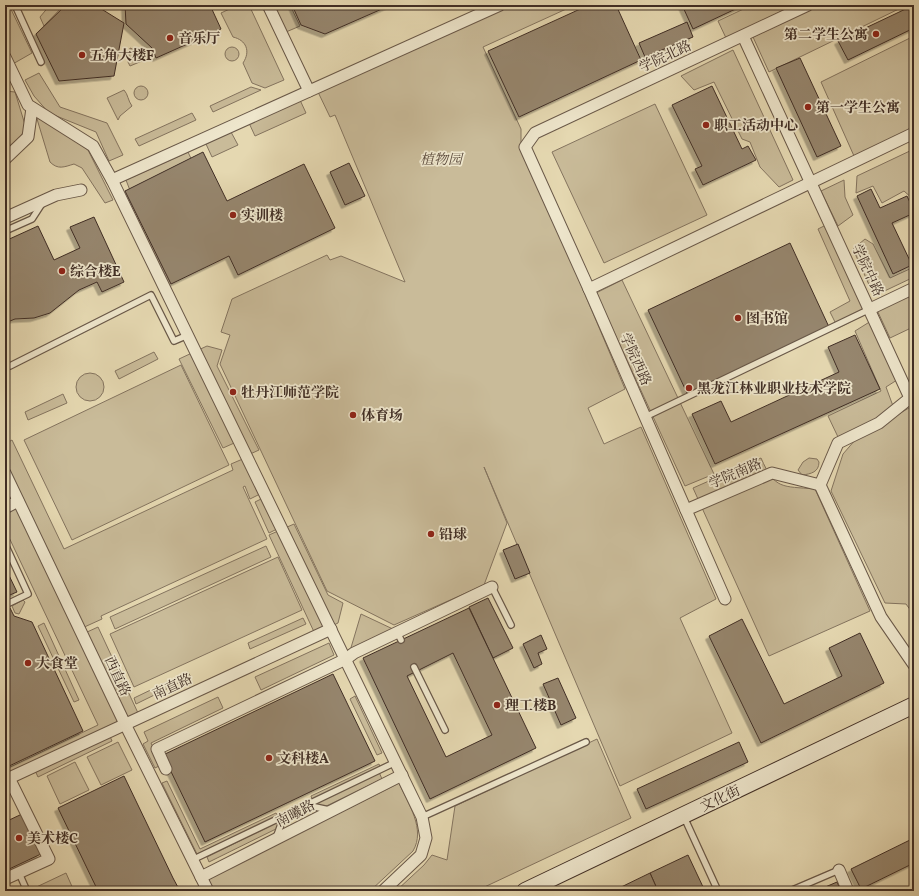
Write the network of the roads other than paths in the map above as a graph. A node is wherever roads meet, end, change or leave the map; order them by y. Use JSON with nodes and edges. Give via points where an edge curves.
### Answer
{"nodes":[{"id":1,"x":15,"y":5,"type":"edge"},
{"id":2,"x":268,"y":5,"type":"edge"},
{"id":3,"x":500,"y":5,"type":"edge"},
{"id":4,"x":808,"y":5,"type":"edge"},
{"id":5,"x":790,"y":9,"type":"edge"},
{"id":6,"x":743,"y":36,"type":"junction"},
{"id":7,"x":5,"y":58,"type":"edge"},
{"id":8,"x":41,"y":62,"type":"dead end"},
{"id":9,"x":9,"y":77,"type":"edge"},
{"id":10,"x":309,"y":91,"type":"junction"},
{"id":11,"x":32,"y":108,"type":"junction"},
{"id":12,"x":535,"y":133,"type":"joint"},
{"id":13,"x":914,"y":133,"type":"edge"},
{"id":14,"x":5,"y":159,"type":"edge"},
{"id":15,"x":112,"y":180,"type":"junction"},
{"id":16,"x":812,"y":182,"type":"junction"},
{"id":17,"x":81,"y":190,"type":"dead end"},
{"id":18,"x":46,"y":199,"type":"junction"},
{"id":19,"x":5,"y":218,"type":"edge"},
{"id":20,"x":5,"y":231,"type":"edge"},
{"id":21,"x":914,"y":288,"type":"edge"},
{"id":22,"x":589,"y":289,"type":"junction"},
{"id":23,"x":870,"y":309,"type":"junction"},
{"id":24,"x":188,"y":334,"type":"junction"},
{"id":25,"x":10,"y":366,"type":"dead end"},
{"id":26,"x":912,"y":397,"type":"edge"},
{"id":27,"x":646,"y":417,"type":"junction"},
{"id":28,"x":5,"y":472,"type":"edge"},
{"id":29,"x":820,"y":486,"type":"junction"},
{"id":30,"x":18,"y":501,"type":"junction"},
{"id":31,"x":5,"y":508,"type":"edge"},
{"id":32,"x":686,"y":510,"type":"junction"},
{"id":33,"x":5,"y":544,"type":"edge"},
{"id":34,"x":492,"y":587,"type":"joint"},
{"id":35,"x":725,"y":599,"type":"dead end"},
{"id":36,"x":5,"y":605,"type":"edge"},
{"id":37,"x":511,"y":625,"type":"dead end"},
{"id":38,"x":330,"y":629,"type":"junction"},
{"id":39,"x":346,"y":659,"type":"junction"},
{"id":40,"x":914,"y":665,"type":"edge"},
{"id":41,"x":414,"y":667,"type":"dead end"},
{"id":42,"x":914,"y":705,"type":"edge"},
{"id":43,"x":124,"y":724,"type":"junction"},
{"id":44,"x":445,"y":730,"type":"dead end"},
{"id":45,"x":586,"y":742,"type":"dead end"},
{"id":46,"x":396,"y":762,"type":"junction"},
{"id":47,"x":166,"y":769,"type":"dead end"},
{"id":48,"x":402,"y":776,"type":"junction"},
{"id":49,"x":7,"y":779,"type":"edge"},
{"id":50,"x":306,"y":805,"type":"junction"},
{"id":51,"x":332,"y":811,"type":"junction"},
{"id":52,"x":284,"y":816,"type":"junction"},
{"id":53,"x":683,"y":816,"type":"junction"},
{"id":54,"x":422,"y":817,"type":"junction"},
{"id":55,"x":275,"y":840,"type":"junction"},
{"id":56,"x":192,"y":860,"type":"junction"},
{"id":57,"x":839,"y":870,"type":"joint"},
{"id":58,"x":19,"y":873,"type":"junction"},
{"id":59,"x":201,"y":877,"type":"junction"},
{"id":60,"x":5,"y":879,"type":"edge"},
{"id":61,"x":27,"y":891,"type":"edge"},
{"id":62,"x":208,"y":891,"type":"edge"},
{"id":63,"x":383,"y":891,"type":"edge"},
{"id":64,"x":526,"y":891,"type":"edge"},
{"id":65,"x":718,"y":891,"type":"edge"},
{"id":66,"x":790,"y":891,"type":"edge"},
{"id":67,"x":848,"y":891,"type":"edge"}],
"edges":[{"from":1,"to":8,"type":"lane"},
{"from":2,"to":10,"type":"street"},
{"from":3,"to":10,"type":"street"},
{"from":4,"to":5,"type":"street","name":"学院北路"},
{"from":5,"to":6,"type":"street","name":"学院北路"},
{"from":6,"to":12,"type":"street","name":"学院北路"},
{"from":6,"to":16,"type":"street","name":"学院中路"},
{"from":7,"to":9,"type":"street"},
{"from":9,"to":11,"type":"street"},
{"from":10,"to":15,"type":"street"},
{"from":11,"to":14,"type":"street","via":[[28,137]]},
{"from":11,"to":15,"type":"street","via":[[93,146]]},
{"from":12,"to":22,"type":"street","name":"学院西路","via":[[525,147]]},
{"from":13,"to":16,"type":"street"},
{"from":15,"to":24,"type":"street"},
{"from":16,"to":22,"type":"street"},
{"from":16,"to":23,"type":"street","name":"学院中路"},
{"from":17,"to":18,"type":"street"},
{"from":18,"to":19,"type":"street"},
{"from":18,"to":20,"type":"lane","via":[[32,219]]},
{"from":21,"to":23,"type":"street"},
{"from":22,"to":27,"type":"street","name":"学院西路"},
{"from":23,"to":26,"type":"street","name":"学院中路"},
{"from":23,"to":27,"type":"lane"},
{"from":24,"to":25,"type":"lane","via":[[174,341],[150,295]]},
{"from":24,"to":38,"type":"street"},
{"from":26,"to":29,"type":"street","name":"学院中路","via":[[879,423],[838,444]]},
{"from":27,"to":32,"type":"street","name":"学院西路"},
{"from":28,"to":30,"type":"street","name":"西直路"},
{"from":29,"to":32,"type":"street","name":"学院南路","via":[[772,473]]},
{"from":29,"to":40,"type":"street","via":[[881,617]]},
{"from":30,"to":31,"type":"street"},
{"from":30,"to":43,"type":"street","name":"西直路"},
{"from":32,"to":35,"type":"street","name":"学院西路"},
{"from":33,"to":36,"type":"lane","via":[[28,594]]},
{"from":34,"to":37,"type":"lane"},
{"from":34,"to":39,"type":"street","via":[[400,636],[354,653]]},
{"from":38,"to":39,"type":"street"},
{"from":38,"to":43,"type":"street","name":"南直路"},
{"from":39,"to":46,"type":"street"},
{"from":39,"to":47,"type":"street","via":[[157,750]]},
{"from":41,"to":44,"type":"lane"},
{"from":42,"to":53,"type":"street","name":"文化街"},
{"from":43,"to":49,"type":"street","name":"南直路"},
{"from":43,"to":56,"type":"street","name":"西直路"},
{"from":45,"to":54,"type":"lane"},
{"from":46,"to":48,"type":"street"},
{"from":46,"to":50,"type":"lane"},
{"from":48,"to":51,"type":"street","name":"南曦路"},
{"from":48,"to":54,"type":"street"},
{"from":49,"to":58,"type":"street","via":[[49,859]]},
{"from":50,"to":51,"type":"lane"},
{"from":50,"to":52,"type":"lane"},
{"from":51,"to":55,"type":"street","name":"南曦路"},
{"from":52,"to":55,"type":"lane"},
{"from":52,"to":56,"type":"lane"},
{"from":53,"to":64,"type":"street","name":"文化街"},
{"from":53,"to":65,"type":"lane"},
{"from":54,"to":63,"type":"street","via":[[426,838],[421,855]]},
{"from":55,"to":59,"type":"street","name":"南曦路"},
{"from":56,"to":59,"type":"street","name":"西直路"},
{"from":57,"to":66,"type":"lane"},
{"from":57,"to":67,"type":"street"},
{"from":58,"to":60,"type":"street"},
{"from":58,"to":61,"type":"lane"},
{"from":59,"to":62,"type":"street","name":"西直路"}]}
